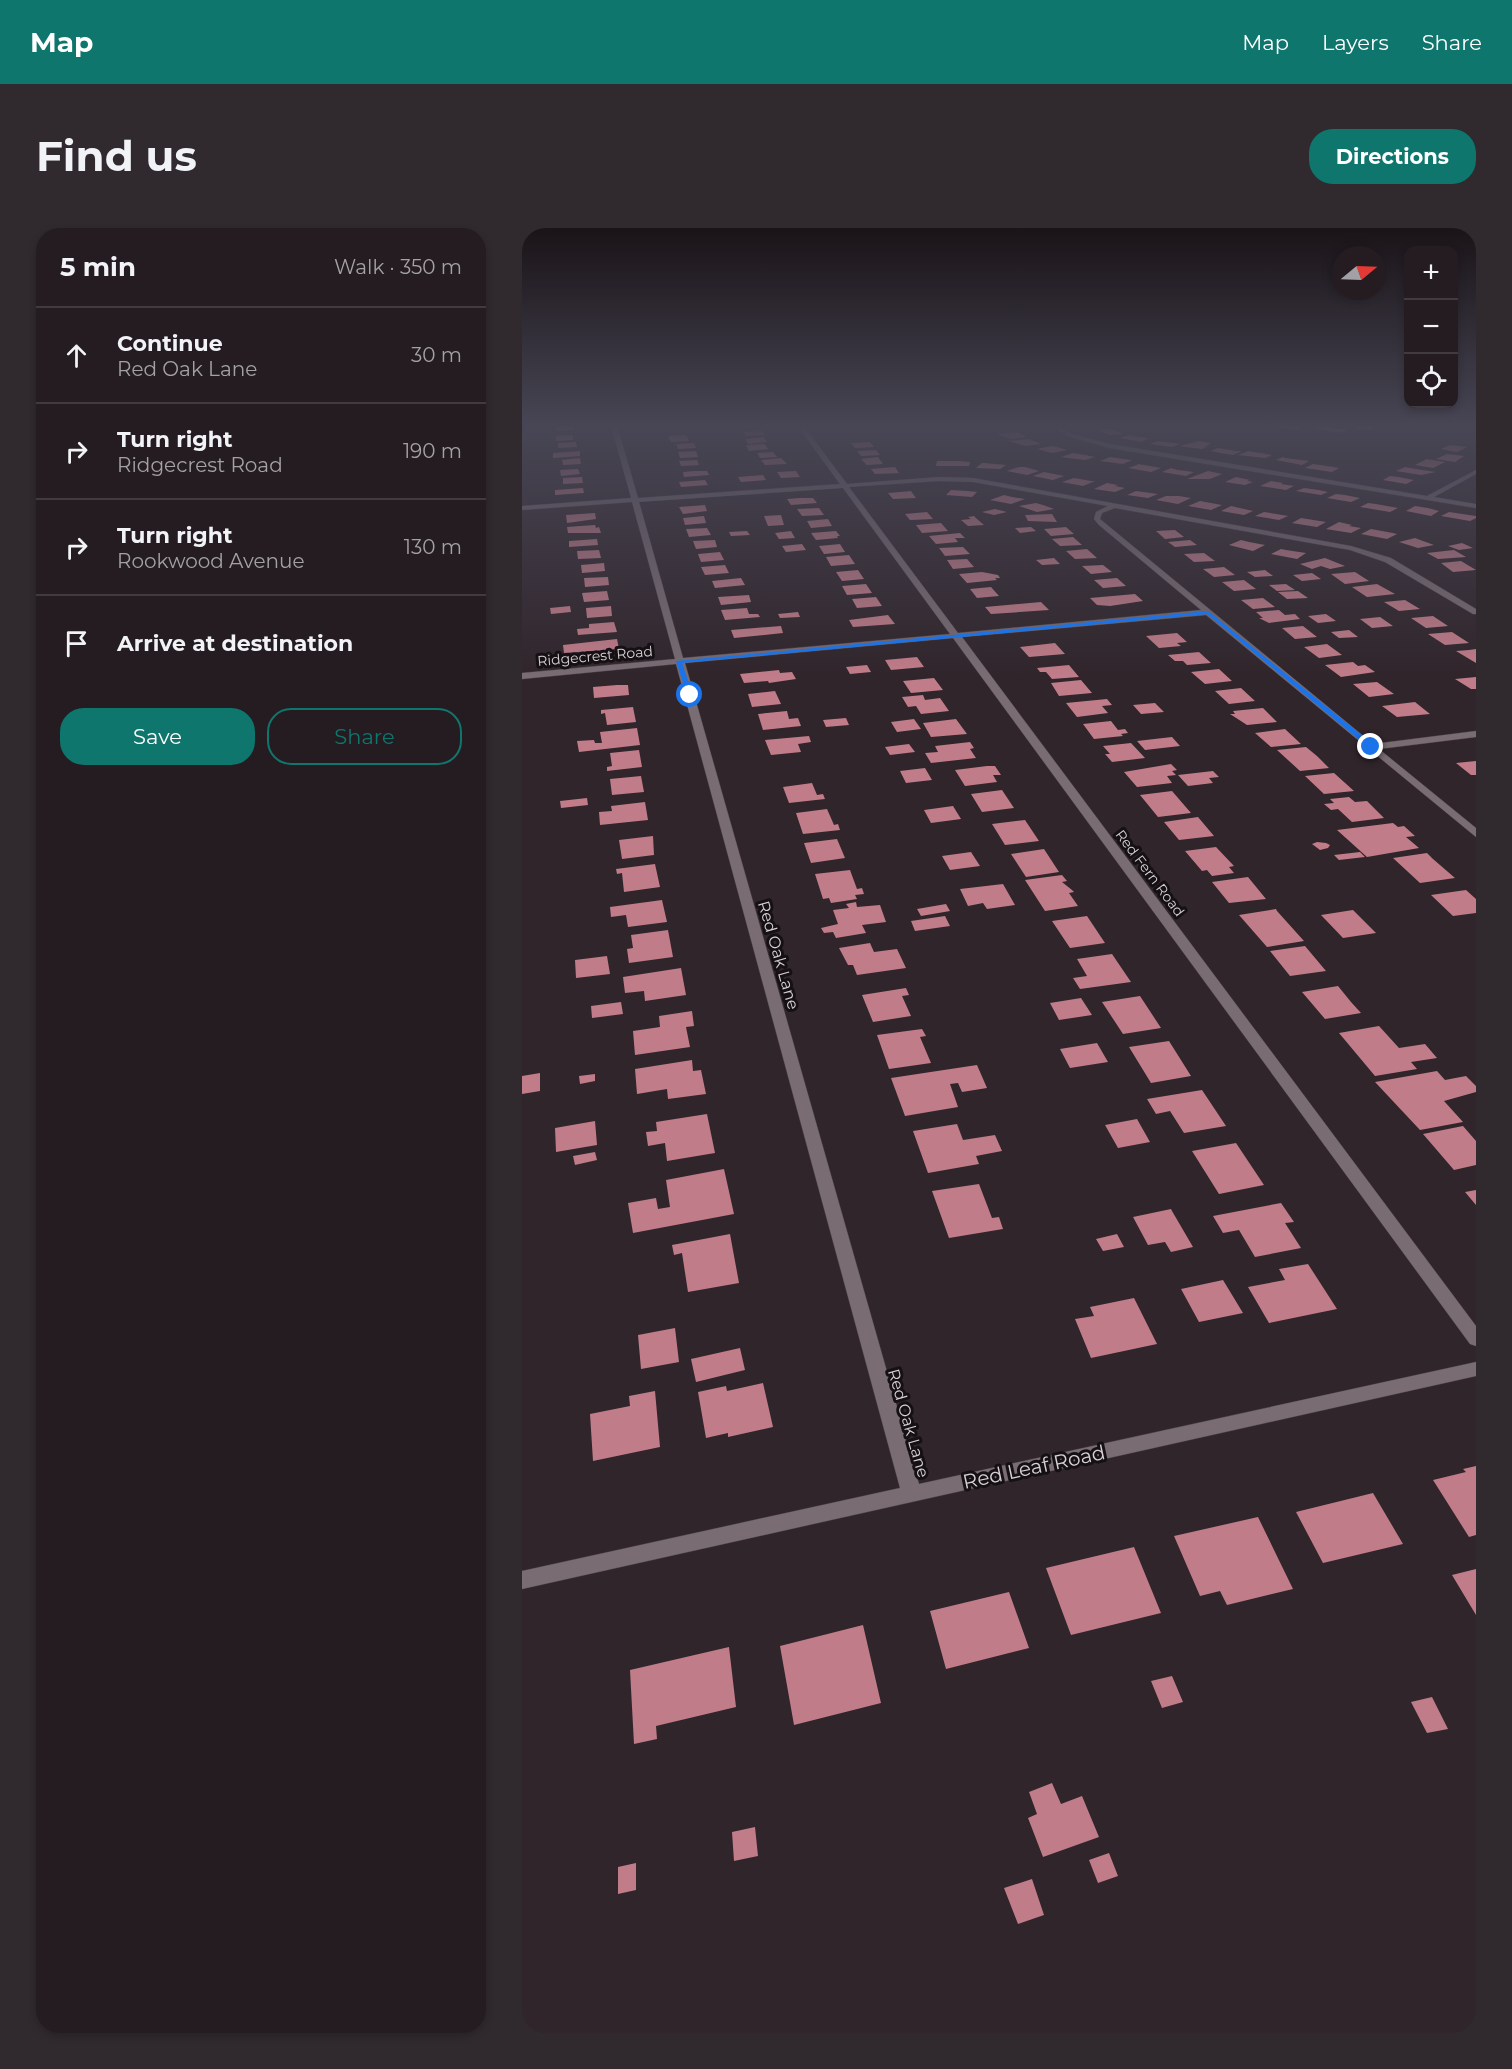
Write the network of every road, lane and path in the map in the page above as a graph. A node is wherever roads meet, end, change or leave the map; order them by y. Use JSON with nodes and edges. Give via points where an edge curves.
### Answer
{"nodes":[{"id":1,"x":638,"y":509,"type":"edge"},
{"id":2,"x":861,"y":509,"type":"edge"},
{"id":3,"x":1106,"y":509,"type":"edge"},
{"id":4,"x":1138,"y":509,"type":"edge"},
{"id":5,"x":1208,"y":612,"type":"junction"},
{"id":6,"x":1476,"y":612,"type":"edge"},
{"id":7,"x":954,"y":636,"type":"junction"},
{"id":8,"x":679,"y":661,"type":"junction"},
{"id":9,"x":522,"y":676,"type":"edge"},
{"id":10,"x":1476,"y":734,"type":"edge"},
{"id":11,"x":1371,"y":747,"type":"junction"},
{"id":12,"x":1476,"y":834,"type":"edge"},
{"id":13,"x":1476,"y":1339,"type":"edge"},
{"id":14,"x":1476,"y":1369,"type":"edge"},
{"id":15,"x":912,"y":1494,"type":"junction"},
{"id":16,"x":522,"y":1580,"type":"edge"}],
"edges":[{"from":1,"to":8,"type":"street","name":"Red Oak Lane"},
{"from":2,"to":7,"type":"street","name":"Red Fern Road"},
{"from":3,"to":5,"type":"street","via":[[1099,512],[1097,519],[1101,524]]},
{"from":4,"to":6,"type":"street","via":[[1365,552],[1401,567]]},
{"from":5,"to":7,"type":"street","name":"Ridgecrest Road"},
{"from":5,"to":11,"type":"street"},
{"from":7,"to":8,"type":"street","name":"Ridgecrest Road"},
{"from":7,"to":13,"type":"street","name":"Red Fern Road"},
{"from":8,"to":9,"type":"street","name":"Ridgecrest Road"},
{"from":8,"to":15,"type":"street","name":"Red Oak Lane"},
{"from":10,"to":11,"type":"street"},
{"from":11,"to":12,"type":"street"},
{"from":14,"to":15,"type":"street","name":"Red Leaf Road"},
{"from":15,"to":16,"type":"street","name":"Red Leaf Road"}]}
